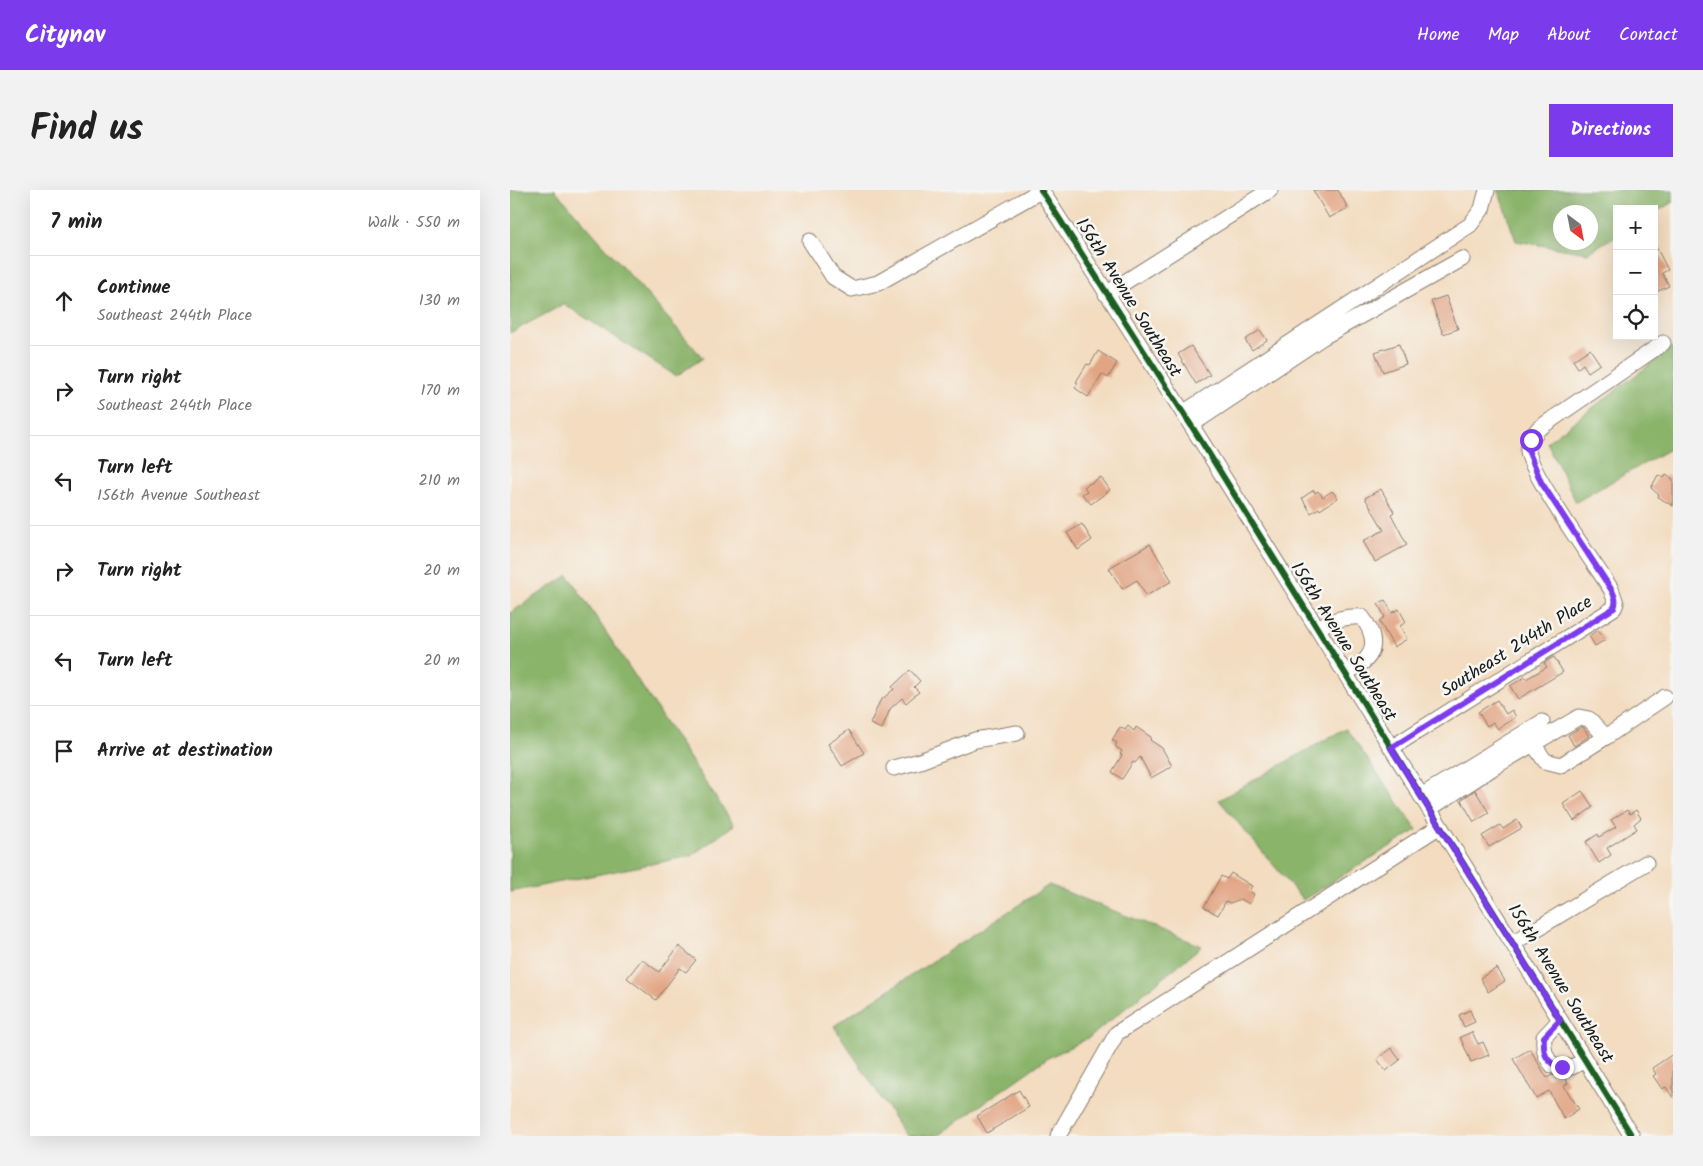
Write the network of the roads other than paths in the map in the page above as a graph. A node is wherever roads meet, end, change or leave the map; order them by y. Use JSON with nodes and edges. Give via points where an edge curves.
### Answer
{"nodes":[{"id":1,"x":1042,"y":190,"type":"edge"},
{"id":2,"x":1270,"y":190,"type":"edge"},
{"id":3,"x":1487,"y":190,"type":"edge"},
{"id":4,"x":810,"y":241,"type":"dead end"},
{"id":5,"x":1462,"y":259,"type":"dead end"},
{"id":6,"x":1106,"y":294,"type":"junction"},
{"id":7,"x":1663,"y":343,"type":"dead end"},
{"id":8,"x":1187,"y":419,"type":"junction"},
{"id":9,"x":1317,"y":628,"type":"junction"},
{"id":10,"x":1345,"y":673,"type":"junction"},
{"id":11,"x":1664,"y":697,"type":"dead end"},
{"id":12,"x":1542,"y":722,"type":"dead end"},
{"id":13,"x":1017,"y":733,"type":"dead end"},
{"id":14,"x":1606,"y":737,"type":"junction"},
{"id":15,"x":1534,"y":745,"type":"junction"},
{"id":16,"x":1391,"y":748,"type":"junction"},
{"id":17,"x":894,"y":768,"type":"dead end"},
{"id":18,"x":1421,"y":796,"type":"junction"},
{"id":19,"x":1430,"y":809,"type":"junction"},
{"id":20,"x":1440,"y":826,"type":"junction"},
{"id":21,"x":1646,"y":863,"type":"dead end"},
{"id":22,"x":1513,"y":944,"type":"junction"},
{"id":23,"x":1560,"y":1020,"type":"junction"},
{"id":24,"x":1585,"y":1060,"type":"junction"},
{"id":25,"x":1058,"y":1136,"type":"edge"},
{"id":26,"x":1632,"y":1136,"type":"edge"}],
"edges":[{"from":1,"to":4,"type":"street","via":[[878,283],[852,289],[833,277]]},
{"from":1,"to":6,"type":"street","name":"156th Avenue Southeast"},
{"from":2,"to":6,"type":"street"},
{"from":3,"to":8,"type":"street","via":[[1482,209],[1470,226]]},
{"from":5,"to":8,"type":"street","via":[[1323,336]]},
{"from":6,"to":8,"type":"street","name":"156th Avenue Southeast"},
{"from":7,"to":16,"type":"street","name":"Southeast 244th Place","via":[[1538,429],[1528,450],[1541,482],[1611,589],[1616,603],[1614,608]]},
{"from":8,"to":9,"type":"street","name":"156th Avenue Southeast"},
{"from":9,"to":10,"type":"street","name":"156th Avenue Southeast"},
{"from":9,"to":10,"type":"street","via":[[1327,622],[1354,616],[1362,617],[1368,624],[1373,646],[1369,656]]},
{"from":10,"to":16,"type":"street","name":"156th Avenue Southeast"},
{"from":11,"to":14,"type":"street"},
{"from":12,"to":18,"type":"street"},
{"from":13,"to":17,"type":"street","via":[[975,740]]},
{"from":14,"to":15,"type":"street","via":[[1589,719],[1579,717]]},
{"from":14,"to":15,"type":"street","via":[[1561,765],[1545,761]]},
{"from":15,"to":19,"type":"street"},
{"from":16,"to":18,"type":"street","name":"156th Avenue Southeast"},
{"from":18,"to":19,"type":"street","name":"156th Avenue Southeast"},
{"from":19,"to":20,"type":"street","name":"156th Avenue Southeast"},
{"from":20,"to":22,"type":"street","name":"156th Avenue Southeast"},
{"from":20,"to":25,"type":"street","via":[[1117,1032]]},
{"from":21,"to":22,"type":"street"},
{"from":22,"to":23,"type":"street","name":"156th Avenue Southeast"},
{"from":23,"to":24,"type":"street","name":"156th Avenue Southeast"},
{"from":23,"to":24,"type":"street","via":[[1544,1037],[1544,1052],[1548,1060],[1553,1066],[1572,1067]]},
{"from":24,"to":26,"type":"street","name":"156th Avenue Southeast"}]}
